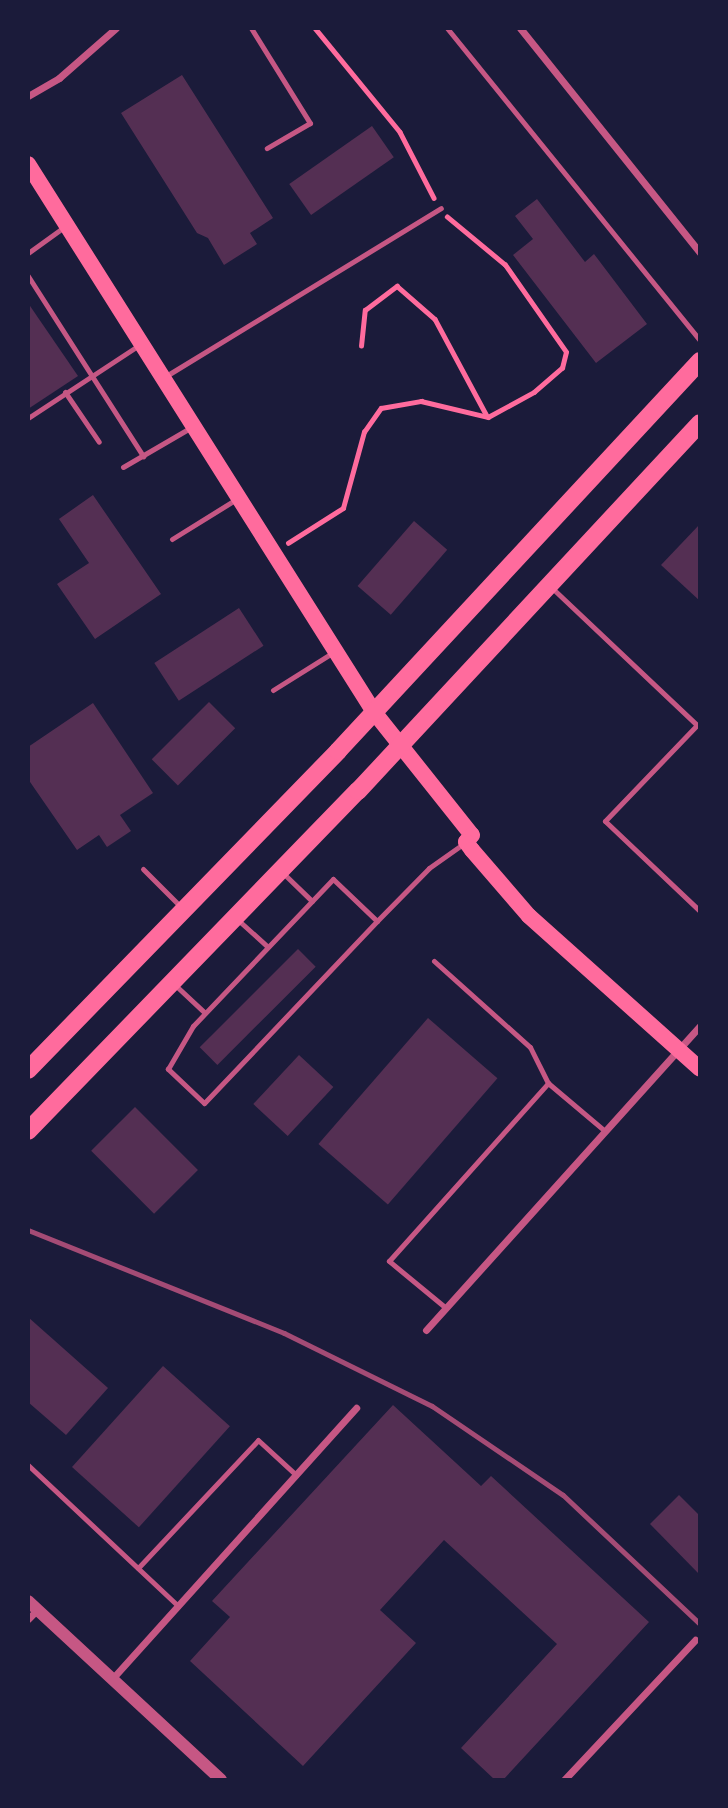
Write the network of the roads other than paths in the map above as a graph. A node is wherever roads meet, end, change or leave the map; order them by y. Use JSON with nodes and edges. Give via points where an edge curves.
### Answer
{"nodes":[{"id":1,"x":116,"y":28,"type":"edge"},
{"id":2,"x":251,"y":28,"type":"edge"},
{"id":3,"x":447,"y":28,"type":"edge"},
{"id":4,"x":520,"y":28,"type":"edge"},
{"id":5,"x":28,"y":96,"type":"edge"},
{"id":6,"x":267,"y":148,"type":"dead end"},
{"id":7,"x":28,"y":164,"type":"edge"},
{"id":8,"x":441,"y":208,"type":"road end"},
{"id":9,"x":67,"y":226,"type":"junction"},
{"id":10,"x":28,"y":253,"type":"edge"},
{"id":11,"x":700,"y":253,"type":"edge"},
{"id":12,"x":28,"y":276,"type":"edge"},
{"id":13,"x":700,"y":340,"type":"edge"},
{"id":14,"x":141,"y":344,"type":"junction"},
{"id":15,"x":700,"y":361,"type":"edge"},
{"id":16,"x":90,"y":374,"type":"junction"},
{"id":17,"x":163,"y":378,"type":"junction"},
{"id":18,"x":65,"y":392,"type":"junction"},
{"id":19,"x":28,"y":418,"type":"edge"},
{"id":20,"x":700,"y":423,"type":"edge"},
{"id":21,"x":193,"y":426,"type":"junction"},
{"id":22,"x":99,"y":442,"type":"dead end"},
{"id":23,"x":143,"y":456,"type":"junction"},
{"id":24,"x":124,"y":467,"type":"dead end"},
{"id":25,"x":238,"y":498,"type":"junction"},
{"id":26,"x":172,"y":539,"type":"dead end"},
{"id":27,"x":549,"y":585,"type":"junction"},
{"id":28,"x":335,"y":651,"type":"junction"},
{"id":29,"x":272,"y":690,"type":"dead end"},
{"id":30,"x":374,"y":712,"type":"junction"},
{"id":31,"x":401,"y":745,"type":"junction"},
{"id":32,"x":466,"y":842,"type":"junction"},
{"id":33,"x":143,"y":869,"type":"dead end"},
{"id":34,"x":280,"y":872,"type":"junction"},
{"id":35,"x":312,"y":901,"type":"junction"},
{"id":36,"x":184,"y":910,"type":"junction"},
{"id":37,"x":700,"y":911,"type":"edge"},
{"id":38,"x":235,"y":918,"type":"junction"},
{"id":39,"x":377,"y":921,"type":"junction"},
{"id":40,"x":267,"y":946,"type":"junction"},
{"id":41,"x":434,"y":961,"type":"dead end"},
{"id":42,"x":172,"y":982,"type":"junction"},
{"id":43,"x":205,"y":1013,"type":"junction"},
{"id":44,"x":700,"y":1026,"type":"edge"},
{"id":45,"x":678,"y":1049,"type":"junction"},
{"id":46,"x":700,"y":1069,"type":"edge"},
{"id":47,"x":28,"y":1070,"type":"edge"},
{"id":48,"x":548,"y":1083,"type":"junction"},
{"id":49,"x":28,"y":1131,"type":"edge"},
{"id":50,"x":605,"y":1131,"type":"junction"},
{"id":51,"x":446,"y":1308,"type":"junction"},
{"id":52,"x":426,"y":1330,"type":"dead end"},
{"id":53,"x":356,"y":1408,"type":"dead end"},
{"id":54,"x":29,"y":1467,"type":"edge"},
{"id":55,"x":296,"y":1475,"type":"junction"},
{"id":56,"x":138,"y":1568,"type":"junction"},
{"id":57,"x":178,"y":1605,"type":"junction"},
{"id":58,"x":31,"y":1610,"type":"edge"},
{"id":59,"x":695,"y":1640,"type":"dead end"},
{"id":60,"x":113,"y":1679,"type":"junction"},
{"id":61,"x":221,"y":1780,"type":"edge"},
{"id":62,"x":564,"y":1780,"type":"edge"}],
"edges":[{"from":1,"to":5,"type":"street","via":[[59,78]]},
{"from":2,"to":6,"type":"lane","via":[[310,123]]},
{"from":3,"to":13,"type":"lane"},
{"from":4,"to":11,"type":"street"},
{"from":7,"to":9,"type":"main road"},
{"from":8,"to":17,"type":"lane"},
{"from":9,"to":10,"type":"lane"},
{"from":9,"to":14,"type":"main road"},
{"from":12,"to":16,"type":"lane"},
{"from":14,"to":16,"type":"lane"},
{"from":14,"to":17,"type":"main road"},
{"from":15,"to":30,"type":"highway"},
{"from":16,"to":18,"type":"lane"},
{"from":16,"to":23,"type":"lane"},
{"from":17,"to":21,"type":"main road"},
{"from":18,"to":19,"type":"lane"},
{"from":18,"to":22,"type":"lane"},
{"from":20,"to":27,"type":"highway"},
{"from":21,"to":23,"type":"lane"},
{"from":21,"to":25,"type":"main road"},
{"from":23,"to":24,"type":"lane"},
{"from":25,"to":26,"type":"lane"},
{"from":25,"to":28,"type":"main road"},
{"from":27,"to":31,"type":"highway"},
{"from":27,"to":37,"type":"lane","via":[[697,725],[606,821]]},
{"from":28,"to":29,"type":"lane"},
{"from":28,"to":30,"type":"main road"},
{"from":30,"to":31,"type":"main road"},
{"from":30,"to":36,"type":"highway"},
{"from":31,"to":32,"type":"main road","via":[[472,835]]},
{"from":31,"to":34,"type":"highway"},
{"from":32,"to":39,"type":"lane","via":[[429,868]]},
{"from":32,"to":45,"type":"main road","via":[[529,916]]},
{"from":33,"to":36,"type":"lane"},
{"from":34,"to":35,"type":"lane"},
{"from":34,"to":38,"type":"highway"},
{"from":35,"to":39,"type":"lane","via":[[333,879]]},
{"from":35,"to":40,"type":"lane"},
{"from":36,"to":47,"type":"highway"},
{"from":38,"to":40,"type":"lane"},
{"from":38,"to":42,"type":"highway"},
{"from":39,"to":43,"type":"lane","via":[[204,1103],[168,1069]]},
{"from":40,"to":43,"type":"lane"},
{"from":41,"to":48,"type":"lane","via":[[530,1047]]},
{"from":42,"to":43,"type":"lane"},
{"from":42,"to":49,"type":"highway"},
{"from":44,"to":45,"type":"street"},
{"from":45,"to":46,"type":"main road"},
{"from":45,"to":50,"type":"street"},
{"from":48,"to":50,"type":"lane"},
{"from":48,"to":51,"type":"lane","via":[[390,1261]]},
{"from":50,"to":51,"type":"street"},
{"from":51,"to":52,"type":"street"},
{"from":53,"to":55,"type":"street"},
{"from":54,"to":56,"type":"lane"},
{"from":55,"to":56,"type":"lane","via":[[258,1440]]},
{"from":55,"to":57,"type":"street"},
{"from":56,"to":57,"type":"lane"},
{"from":57,"to":60,"type":"street"},
{"from":58,"to":60,"type":"street"},
{"from":59,"to":62,"type":"street"},
{"from":60,"to":61,"type":"street"}]}
